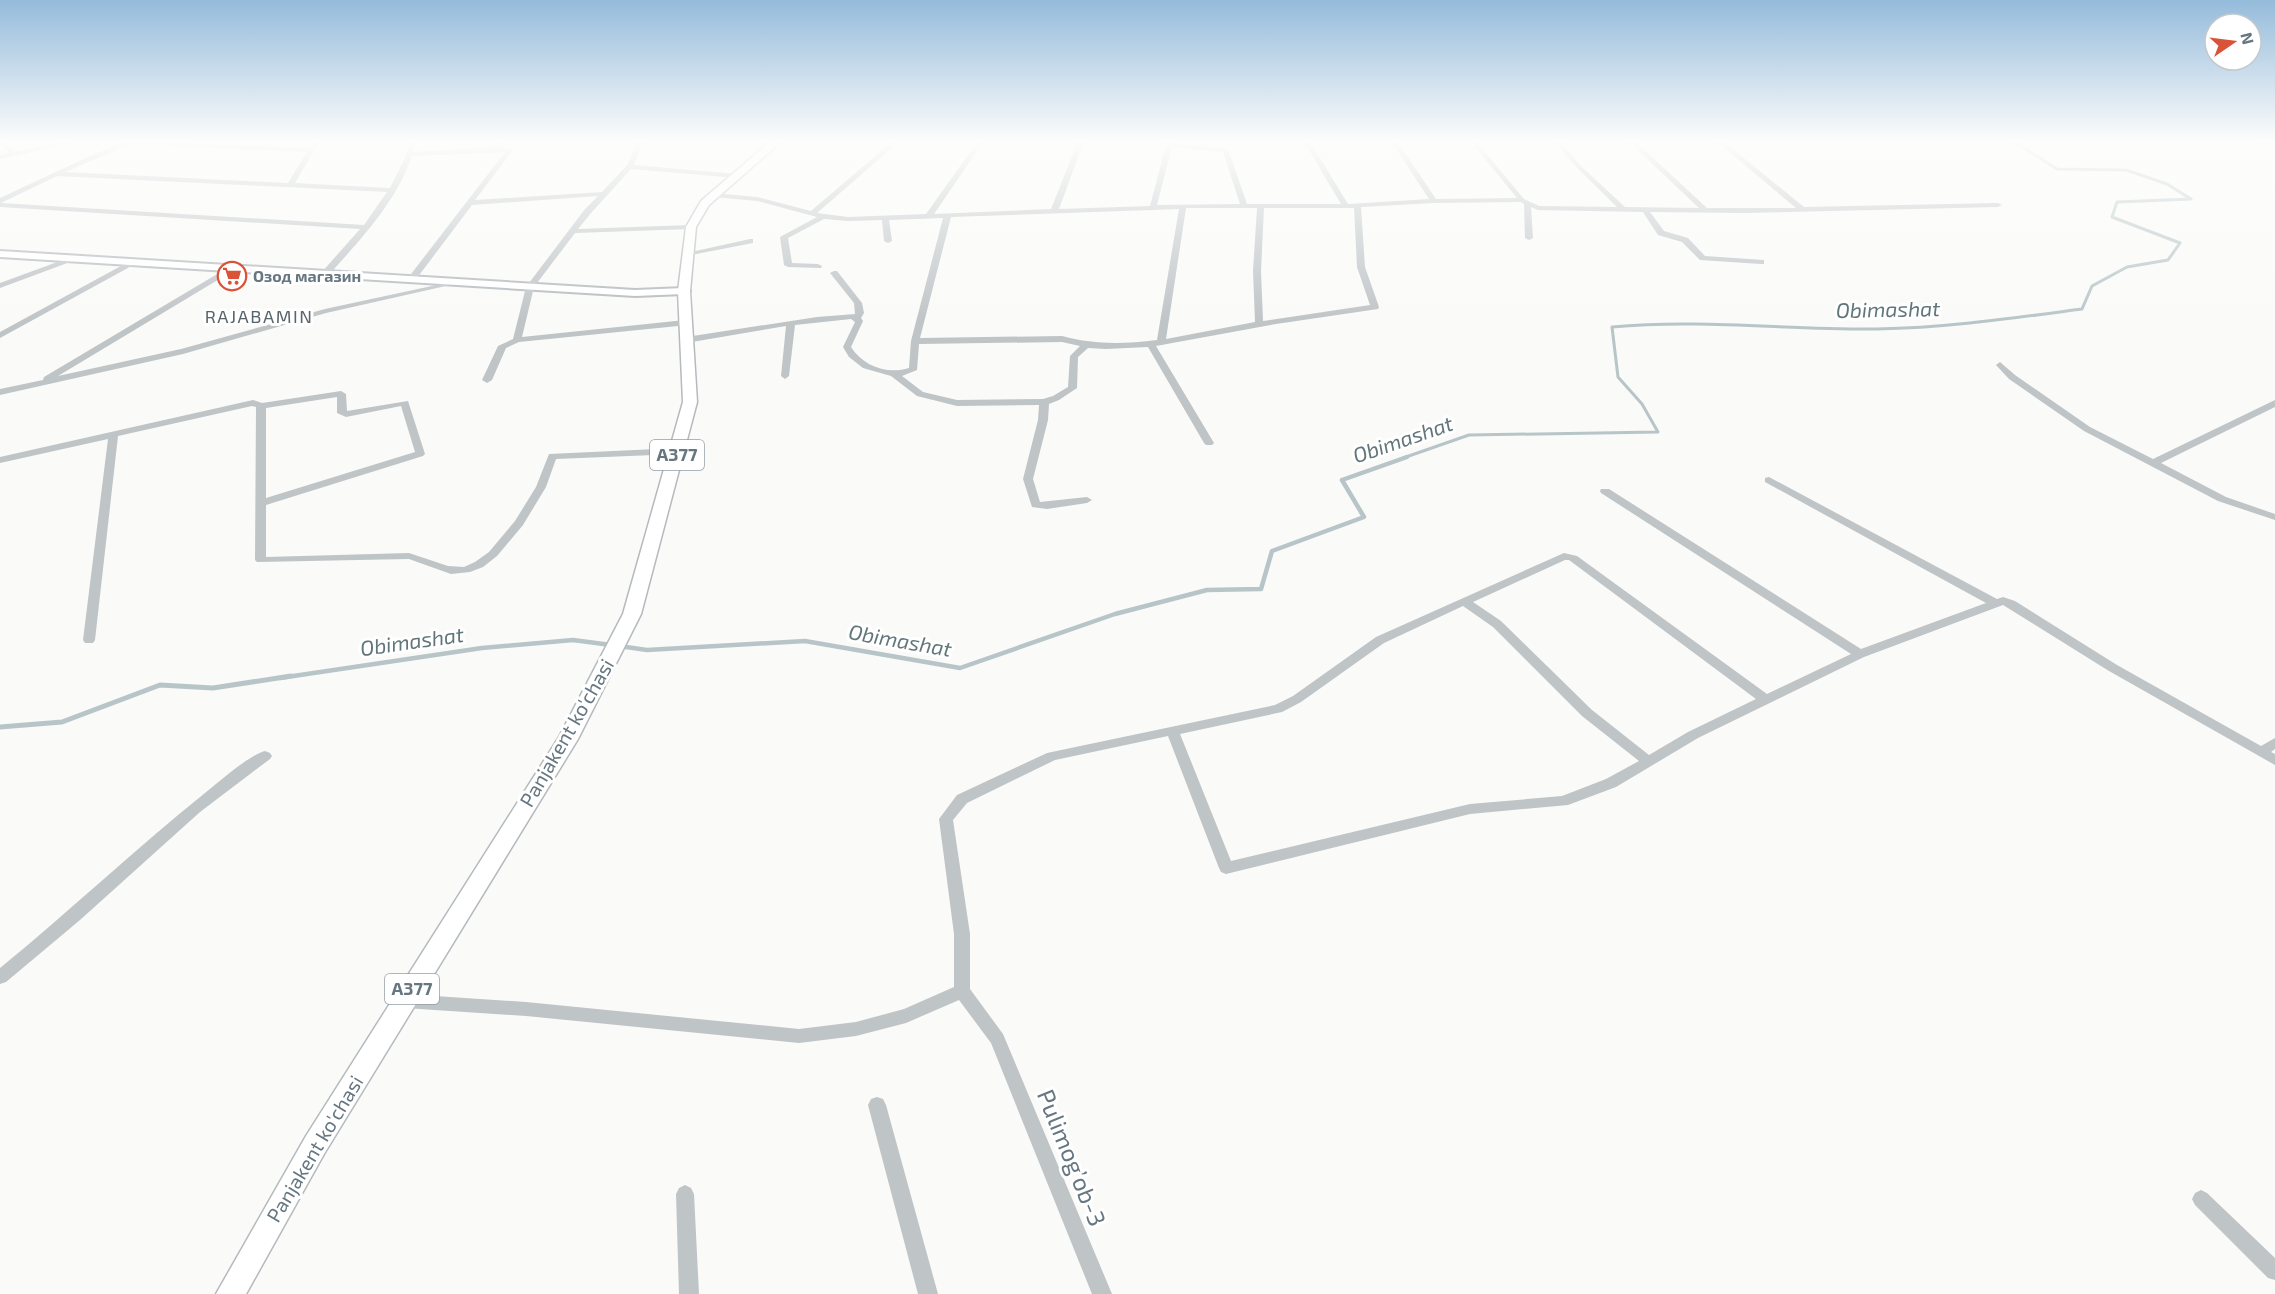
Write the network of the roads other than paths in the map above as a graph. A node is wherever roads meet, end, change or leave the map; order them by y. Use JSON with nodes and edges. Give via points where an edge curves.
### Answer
{"nodes":[{"id":1,"x":384,"y":201,"type":"edge"},
{"id":2,"x":493,"y":201,"type":"edge"},
{"id":3,"x":597,"y":201,"type":"edge"},
{"id":4,"x":708,"y":201,"type":"edge"},
{"id":5,"x":767,"y":201,"type":"edge"},
{"id":6,"x":827,"y":201,"type":"edge"},
{"id":7,"x":939,"y":201,"type":"edge"},
{"id":8,"x":1057,"y":201,"type":"edge"},
{"id":9,"x":1155,"y":201,"type":"edge"},
{"id":10,"x":1243,"y":201,"type":"edge"},
{"id":11,"x":1343,"y":201,"type":"edge"},
{"id":12,"x":1428,"y":201,"type":"edge"},
{"id":13,"x":1469,"y":201,"type":"edge"},
{"id":14,"x":1615,"y":201,"type":"edge"},
{"id":15,"x":1696,"y":201,"type":"edge"},
{"id":16,"x":1793,"y":201,"type":"edge"},
{"id":17,"x":1524,"y":202,"type":"junction"},
{"id":18,"x":0,"y":203,"type":"edge"},
{"id":19,"x":469,"y":203,"type":"joint"},
{"id":20,"x":1998,"y":205,"type":"dead end"},
{"id":21,"x":1244,"y":206,"type":"junction"},
{"id":22,"x":1262,"y":206,"type":"junction"},
{"id":23,"x":1346,"y":206,"type":"junction"},
{"id":24,"x":1357,"y":206,"type":"junction"},
{"id":25,"x":1183,"y":208,"type":"junction"},
{"id":26,"x":1153,"y":209,"type":"junction"},
{"id":27,"x":1802,"y":209,"type":"junction"},
{"id":28,"x":1624,"y":210,"type":"junction"},
{"id":29,"x":1645,"y":210,"type":"junction"},
{"id":30,"x":1706,"y":211,"type":"junction"},
{"id":31,"x":1053,"y":212,"type":"junction"},
{"id":32,"x":813,"y":213,"type":"junction"},
{"id":33,"x":948,"y":214,"type":"junction"},
{"id":34,"x":929,"y":215,"type":"junction"},
{"id":35,"x":823,"y":217,"type":"junction"},
{"id":36,"x":885,"y":219,"type":"junction"},
{"id":37,"x":366,"y":227,"type":"junction"},
{"id":38,"x":692,"y":227,"type":"junction"},
{"id":39,"x":574,"y":231,"type":"junction"},
{"id":40,"x":1529,"y":238,"type":"dead end"},
{"id":41,"x":888,"y":241,"type":"dead end"},
{"id":42,"x":750,"y":242,"type":"dead end"},
{"id":43,"x":0,"y":254,"type":"edge"},
{"id":44,"x":686,"y":254,"type":"junction"},
{"id":45,"x":74,"y":259,"type":"junction"},
{"id":46,"x":1761,"y":261,"type":"dead end"},
{"id":47,"x":133,"y":263,"type":"junction"},
{"id":48,"x":818,"y":266,"type":"dead end"},
{"id":49,"x":232,"y":269,"type":"junction"},
{"id":50,"x":834,"y":273,"type":"dead end"},
{"id":51,"x":324,"y":275,"type":"junction"},
{"id":52,"x":411,"y":280,"type":"junction"},
{"id":53,"x":455,"y":283,"type":"junction"},
{"id":54,"x":0,"y":286,"type":"edge"},
{"id":55,"x":530,"y":287,"type":"junction"},
{"id":56,"x":684,"y":291,"type":"junction"},
{"id":57,"x":856,"y":318,"type":"junction"},
{"id":58,"x":685,"y":323,"type":"junction"},
{"id":59,"x":790,"y":323,"type":"junction"},
{"id":60,"x":1259,"y":324,"type":"junction"},
{"id":61,"x":0,"y":335,"type":"edge"},
{"id":62,"x":517,"y":340,"type":"junction"},
{"id":63,"x":687,"y":340,"type":"junction"},
{"id":64,"x":1161,"y":340,"type":"junction"},
{"id":65,"x":915,"y":341,"type":"junction"},
{"id":66,"x":1150,"y":343,"type":"junction"},
{"id":67,"x":1084,"y":347,"type":"junction"},
{"id":68,"x":2000,"y":365,"type":"dead end"},
{"id":69,"x":894,"y":374,"type":"junction"},
{"id":70,"x":785,"y":376,"type":"dead end"},
{"id":71,"x":487,"y":380,"type":"dead end"},
{"id":72,"x":38,"y":385,"type":"junction"},
{"id":73,"x":0,"y":392,"type":"edge"},
{"id":74,"x":1044,"y":402,"type":"junction"},
{"id":75,"x":2275,"y":403,"type":"edge"},
{"id":76,"x":261,"y":406,"type":"junction"},
{"id":77,"x":114,"y":434,"type":"junction"},
{"id":78,"x":1209,"y":443,"type":"dead end"},
{"id":79,"x":678,"y":451,"type":"junction"},
{"id":80,"x":0,"y":460,"type":"edge"},
{"id":81,"x":2156,"y":462,"type":"junction"},
{"id":82,"x":1769,"y":480,"type":"dead end"},
{"id":83,"x":1605,"y":491,"type":"dead end"},
{"id":84,"x":1087,"y":500,"type":"dead end"},
{"id":85,"x":261,"y":503,"type":"junction"},
{"id":86,"x":2275,"y":506,"type":"edge"},
{"id":87,"x":2258,"y":513,"type":"junction"},
{"id":88,"x":2275,"y":517,"type":"edge"},
{"id":89,"x":1464,"y":601,"type":"junction"},
{"id":90,"x":1995,"y":603,"type":"junction"},
{"id":91,"x":89,"y":640,"type":"dead end"},
{"id":92,"x":1860,"y":654,"type":"junction"},
{"id":93,"x":1765,"y":699,"type":"junction"},
{"id":94,"x":1172,"y":731,"type":"junction"},
{"id":95,"x":2275,"y":743,"type":"edge"},
{"id":96,"x":2261,"y":752,"type":"junction"},
{"id":97,"x":265,"y":756,"type":"dead end"},
{"id":98,"x":2275,"y":760,"type":"edge"},
{"id":99,"x":1648,"y":761,"type":"junction"},
{"id":100,"x":0,"y":977,"type":"edge"},
{"id":101,"x":962,"y":991,"type":"junction"},
{"id":102,"x":405,"y":1000,"type":"junction"},
{"id":103,"x":877,"y":1105,"type":"dead end"},
{"id":104,"x":686,"y":1194,"type":"dead end"},
{"id":105,"x":2201,"y":1199,"type":"dead end"},
{"id":106,"x":2275,"y":1271,"type":"edge"},
{"id":107,"x":230,"y":1294,"type":"edge"},
{"id":108,"x":689,"y":1294,"type":"edge"},
{"id":109,"x":928,"y":1294,"type":"edge"},
{"id":110,"x":1102,"y":1294,"type":"edge"}],
"edges":[{"from":1,"to":37,"type":"street"},
{"from":2,"to":19,"type":"street"},
{"from":3,"to":39,"type":"street"},
{"from":4,"to":38,"type":"main road","name":"Panjakent ko'chasi"},
{"from":5,"to":32,"type":"street"},
{"from":6,"to":32,"type":"street"},
{"from":7,"to":34,"type":"street"},
{"from":8,"to":31,"type":"street"},
{"from":9,"to":26,"type":"street"},
{"from":10,"to":21,"type":"street"},
{"from":11,"to":23,"type":"street"},
{"from":12,"to":24,"type":"street"},
{"from":13,"to":17,"type":"street"},
{"from":14,"to":28,"type":"street"},
{"from":15,"to":30,"type":"street"},
{"from":16,"to":27,"type":"street"},
{"from":17,"to":28,"type":"street","via":[[1538,208]]},
{"from":17,"to":40,"type":"street"},
{"from":18,"to":37,"type":"street"},
{"from":19,"to":52,"type":"street"},
{"from":20,"to":27,"type":"street"},
{"from":21,"to":22,"type":"street"},
{"from":21,"to":25,"type":"street"},
{"from":22,"to":23,"type":"street"},
{"from":22,"to":60,"type":"street","via":[[1257,271]]},
{"from":23,"to":24,"type":"street"},
{"from":24,"to":60,"type":"street","via":[[1361,267],[1375,307]]},
{"from":25,"to":26,"type":"street"},
{"from":25,"to":64,"type":"street"},
{"from":26,"to":31,"type":"street"},
{"from":27,"to":30,"type":"street"},
{"from":28,"to":29,"type":"street"},
{"from":29,"to":30,"type":"street"},
{"from":29,"to":46,"type":"street","via":[[1661,233],[1684,240],[1703,258]]},
{"from":31,"to":33,"type":"street"},
{"from":32,"to":35,"type":"street"},
{"from":33,"to":34,"type":"street"},
{"from":33,"to":65,"type":"street"},
{"from":34,"to":36,"type":"street"},
{"from":35,"to":36,"type":"street"},
{"from":35,"to":48,"type":"street","via":[[784,237],[788,265]]},
{"from":36,"to":41,"type":"street"},
{"from":37,"to":51,"type":"street"},
{"from":38,"to":39,"type":"street"},
{"from":38,"to":44,"type":"main road","name":"Panjakent ko'chasi"},
{"from":39,"to":55,"type":"street"},
{"from":42,"to":44,"type":"street"},
{"from":43,"to":45,"type":"main road"},
{"from":44,"to":56,"type":"main road","name":"Panjakent ko'chasi"},
{"from":45,"to":47,"type":"main road"},
{"from":45,"to":54,"type":"street"},
{"from":47,"to":49,"type":"main road"},
{"from":47,"to":61,"type":"street"},
{"from":49,"to":51,"type":"main road"},
{"from":49,"to":72,"type":"street"},
{"from":50,"to":57,"type":"street","via":[[858,303],[860,313]]},
{"from":51,"to":52,"type":"main road"},
{"from":52,"to":53,"type":"main road"},
{"from":53,"to":55,"type":"main road"},
{"from":53,"to":72,"type":"street","via":[[325,311],[223,341]]},
{"from":55,"to":56,"type":"main road","via":[[635,293]]},
{"from":55,"to":62,"type":"street"},
{"from":56,"to":58,"type":"main road","name":"Panjakent ko'chasi","number":"A377"},
{"from":57,"to":59,"type":"street","via":[[849,315]]},
{"from":57,"to":69,"type":"street","via":[[859,321],[847,347],[851,356],[879,373]]},
{"from":58,"to":62,"type":"street"},
{"from":58,"to":63,"type":"main road","name":"Panjakent ko'chasi","number":"A377"},
{"from":59,"to":63,"type":"street"},
{"from":59,"to":70,"type":"street"},
{"from":60,"to":64,"type":"street"},
{"from":62,"to":71,"type":"street","via":[[501,346]]},
{"from":63,"to":79,"type":"main road","name":"Panjakent ko'chasi","number":"A377","via":[[690,402]]},
{"from":64,"to":66,"type":"street"},
{"from":65,"to":67,"type":"street","via":[[1062,339]]},
{"from":65,"to":69,"type":"street","via":[[913,370]]},
{"from":66,"to":67,"type":"street"},
{"from":66,"to":78,"type":"street"},
{"from":67,"to":74,"type":"street","via":[[1074,356],[1072,388]]},
{"from":68,"to":81,"type":"street","via":[[2087,429]]},
{"from":69,"to":74,"type":"street","via":[[920,394],[957,403]]},
{"from":72,"to":73,"type":"street"},
{"from":74,"to":84,"type":"street","via":[[1028,479],[1036,505]]},
{"from":75,"to":81,"type":"street"},
{"from":76,"to":77,"type":"street","via":[[249,404]]},
{"from":76,"to":85,"type":"street"},
{"from":76,"to":85,"type":"street","via":[[341,394],[344,414],[405,403],[421,453]]},
{"from":77,"to":80,"type":"street"},
{"from":77,"to":91,"type":"street"},
{"from":79,"to":85,"type":"street","via":[[552,456],[531,507],[488,560],[465,570],[440,569],[423,558],[409,556],[261,560]]},
{"from":79,"to":102,"type":"main road","name":"Panjakent ko'chasi","number":"A377","via":[[632,614],[597,686]]},
{"from":81,"to":87,"type":"street","via":[[2222,499]]},
{"from":82,"to":90,"type":"street"},
{"from":83,"to":92,"type":"street"},
{"from":86,"to":87,"type":"street"},
{"from":87,"to":88,"type":"street"},
{"from":89,"to":93,"type":"street","via":[[1564,556],[1573,558]]},
{"from":89,"to":94,"type":"street","via":[[1380,640],[1278,709]]},
{"from":89,"to":99,"type":"street","via":[[1497,624],[1587,713]]},
{"from":90,"to":92,"type":"street"},
{"from":90,"to":96,"type":"street","via":[[2011,603],[2113,668]]},
{"from":92,"to":93,"type":"street"},
{"from":93,"to":99,"type":"street"},
{"from":94,"to":99,"type":"street","via":[[1226,868],[1470,809],[1563,801],[1611,783]]},
{"from":94,"to":101,"type":"street","via":[[1052,756],[962,799],[946,819],[962,934]]},
{"from":95,"to":96,"type":"street"},
{"from":96,"to":98,"type":"street"},
{"from":97,"to":100,"type":"street","via":[[165,833]]},
{"from":101,"to":102,"type":"street","via":[[906,1016],[856,1029],[799,1036]]},
{"from":101,"to":110,"type":"street","name":"Pulimog’ob-3","via":[[997,1040]]},
{"from":102,"to":107,"type":"main road","name":"Panjakent ko'chasi","number":"A377","via":[[315,1145]]},
{"from":103,"to":109,"type":"street"},
{"from":104,"to":108,"type":"street"},
{"from":105,"to":106,"type":"street"}]}
